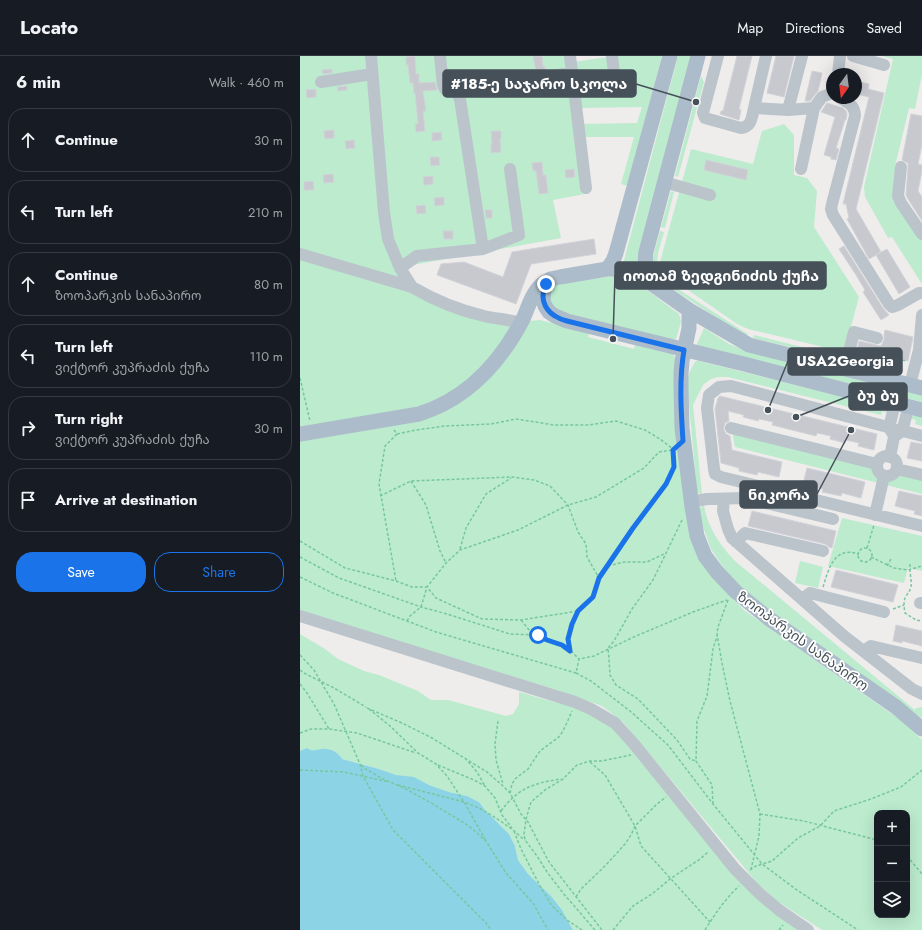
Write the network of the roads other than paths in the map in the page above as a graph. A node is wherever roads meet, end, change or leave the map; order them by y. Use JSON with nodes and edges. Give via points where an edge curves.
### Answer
{"nodes":[{"id":1,"x":371,"y":56,"type":"edge"},
{"id":2,"x":440,"y":56,"type":"edge"},
{"id":3,"x":570,"y":56,"type":"edge"},
{"id":4,"x":612,"y":56,"type":"edge"},
{"id":5,"x":670,"y":56,"type":"edge"},
{"id":6,"x":766,"y":56,"type":"edge"},
{"id":7,"x":802,"y":56,"type":"edge"},
{"id":8,"x":840,"y":56,"type":"edge"},
{"id":9,"x":853,"y":56,"type":"edge"},
{"id":10,"x":697,"y":59,"type":"edge"},
{"id":11,"x":717,"y":62,"type":"edge"},
{"id":12,"x":884,"y":65,"type":"dead end"},
{"id":13,"x":839,"y":68,"type":"edge"},
{"id":14,"x":614,"y":72,"type":"dead end"},
{"id":15,"x":372,"y":74,"type":"junction"},
{"id":16,"x":564,"y":74,"type":"dead end"},
{"id":17,"x":321,"y":82,"type":"dead end"},
{"id":18,"x":457,"y":93,"type":"junction"},
{"id":19,"x":826,"y":95,"type":"edge"},
{"id":20,"x":848,"y":104,"type":"edge"},
{"id":21,"x":754,"y":108,"type":"junction"},
{"id":22,"x":814,"y":108,"type":"junction"},
{"id":23,"x":788,"y":110,"type":"junction"},
{"id":24,"x":901,"y":167,"type":"dead end"},
{"id":25,"x":510,"y":169,"type":"dead end"},
{"id":26,"x":801,"y":169,"type":"dead end"},
{"id":27,"x":664,"y":182,"type":"junction"},
{"id":28,"x":586,"y":188,"type":"dead end"},
{"id":29,"x":710,"y":195,"type":"dead end"},
{"id":30,"x":922,"y":234,"type":"edge"},
{"id":31,"x":483,"y":249,"type":"junction"},
{"id":32,"x":300,"y":254,"type":"edge"},
{"id":33,"x":400,"y":268,"type":"junction"},
{"id":34,"x":607,"y":269,"type":"junction"},
{"id":35,"x":550,"y":279,"type":"junction"},
{"id":36,"x":652,"y":284,"type":"junction"},
{"id":37,"x":412,"y":287,"type":"junction"},
{"id":38,"x":922,"y":293,"type":"edge"},
{"id":39,"x":689,"y":310,"type":"junction"},
{"id":40,"x":922,"y":315,"type":"edge"},
{"id":41,"x":522,"y":320,"type":"junction"},
{"id":42,"x":567,"y":321,"type":"junction"},
{"id":43,"x":876,"y":338,"type":"dead end"},
{"id":44,"x":684,"y":350,"type":"junction"},
{"id":45,"x":920,"y":350,"type":"edge"},
{"id":46,"x":844,"y":368,"type":"junction"},
{"id":47,"x":916,"y":386,"type":"edge"},
{"id":48,"x":909,"y":406,"type":"edge"},
{"id":49,"x":732,"y":428,"type":"dead end"},
{"id":50,"x":895,"y":432,"type":"junction"},
{"id":51,"x":306,"y":433,"type":"edge"},
{"id":52,"x":922,"y":436,"type":"edge"},
{"id":53,"x":890,"y":456,"type":"junction"},
{"id":54,"x":877,"y":464,"type":"junction"},
{"id":55,"x":897,"y":469,"type":"junction"},
{"id":56,"x":922,"y":475,"type":"edge"},
{"id":57,"x":884,"y":476,"type":"junction"},
{"id":58,"x":724,"y":499,"type":"junction"},
{"id":59,"x":691,"y":502,"type":"junction"},
{"id":60,"x":833,"y":519,"type":"dead end"},
{"id":61,"x":875,"y":520,"type":"junction"},
{"id":62,"x":922,"y":526,"type":"edge"},
{"id":63,"x":736,"y":542,"type":"junction"},
{"id":64,"x":823,"y":551,"type":"dead end"},
{"id":65,"x":802,"y":599,"type":"junction"},
{"id":66,"x":884,"y":612,"type":"dead end"},
{"id":67,"x":300,"y":616,"type":"edge"},
{"id":68,"x":864,"y":651,"type":"junction"},
{"id":69,"x":922,"y":658,"type":"edge"},
{"id":70,"x":922,"y":694,"type":"edge"},
{"id":71,"x":921,"y":727,"type":"edge"},
{"id":72,"x":808,"y":930,"type":"edge"}],
"edges":[{"from":1,"to":15,"type":"street"},
{"from":2,"to":18,"type":"street","via":[[443,85],[445,89]]},
{"from":3,"to":28,"type":"street"},
{"from":4,"to":14,"type":"street"},
{"from":5,"to":34,"type":"main road","via":[[616,253]]},
{"from":6,"to":21,"type":"street"},
{"from":7,"to":23,"type":"street"},
{"from":8,"to":13,"type":"street"},
{"from":9,"to":12,"type":"street"},
{"from":10,"to":11,"type":"street"},
{"from":10,"to":27,"type":"main road"},
{"from":11,"to":21,"type":"street","via":[[702,114],[705,118],[745,128],[750,124]]},
{"from":15,"to":17,"type":"street"},
{"from":15,"to":33,"type":"street","via":[[384,212],[388,239]]},
{"from":16,"to":18,"type":"street"},
{"from":18,"to":31,"type":"street","via":[[460,98]]},
{"from":19,"to":22,"type":"street"},
{"from":20,"to":38,"type":"street","via":[[854,108],[855,116],[832,204],[833,215],[888,304],[898,305]]},
{"from":21,"to":23,"type":"street"},
{"from":22,"to":23,"type":"street"},
{"from":22,"to":26,"type":"street"},
{"from":24,"to":30,"type":"street","via":[[898,196]]},
{"from":25,"to":31,"type":"street","via":[[519,235]]},
{"from":27,"to":29,"type":"street"},
{"from":27,"to":36,"type":"main road","via":[[645,257],[646,269]]},
{"from":31,"to":33,"type":"street","via":[[418,256]]},
{"from":32,"to":37,"type":"street"},
{"from":33,"to":37,"type":"street"},
{"from":34,"to":35,"type":"main road"},
{"from":34,"to":36,"type":"main road","via":[[629,272]]},
{"from":35,"to":41,"type":"main road","via":[[537,289]]},
{"from":35,"to":42,"type":"main road","via":[[544,289],[543,300],[549,312]]},
{"from":36,"to":39,"type":"main road"},
{"from":37,"to":41,"type":"street","via":[[468,312]]},
{"from":39,"to":44,"type":"main road","name":"ზოოპარკის სანაპირო","via":[[689,328]]},
{"from":39,"to":46,"type":"main road","via":[[749,345]]},
{"from":40,"to":45,"type":"street"},
{"from":41,"to":42,"type":"main road","via":[[529,316]]},
{"from":41,"to":51,"type":"main road","via":[[508,344],[489,368],[453,399],[433,410]]},
{"from":42,"to":44,"type":"main road"},
{"from":43,"to":46,"type":"street","via":[[854,332]]},
{"from":44,"to":48,"type":"main road"},
{"from":44,"to":59,"type":"main road","name":"ზოოპარკის სანაპირო","via":[[681,386],[682,428]]},
{"from":45,"to":47,"type":"street","via":[[915,363]]},
{"from":46,"to":47,"type":"main road"},
{"from":48,"to":50,"type":"street"},
{"from":49,"to":54,"type":"street"},
{"from":50,"to":52,"type":"street"},
{"from":50,"to":53,"type":"street"},
{"from":50,"to":61,"type":"street","via":[[731,386],[719,387],[709,395],[715,474]]},
{"from":53,"to":54,"type":"street","via":[[883,457]]},
{"from":53,"to":55,"type":"street","via":[[895,460]]},
{"from":54,"to":57,"type":"street","via":[[877,470]]},
{"from":55,"to":56,"type":"street"},
{"from":55,"to":57,"type":"street","via":[[891,476]]},
{"from":57,"to":61,"type":"street"},
{"from":58,"to":59,"type":"street"},
{"from":58,"to":60,"type":"street","via":[[746,498]]},
{"from":58,"to":63,"type":"street","via":[[723,512],[728,529]]},
{"from":59,"to":71,"type":"main road","name":"ზოოპარკის სანაპირო","via":[[697,536],[705,556],[732,596],[768,618]]},
{"from":61,"to":62,"type":"street"},
{"from":63,"to":64,"type":"street","via":[[745,533]]},
{"from":63,"to":65,"type":"street"},
{"from":65,"to":66,"type":"street","via":[[810,593]]},
{"from":65,"to":68,"type":"street"},
{"from":67,"to":72,"type":"street","via":[[576,702],[615,722],[745,880],[778,910]]},
{"from":68,"to":69,"type":"street","via":[[871,646]]},
{"from":68,"to":70,"type":"street"}]}
